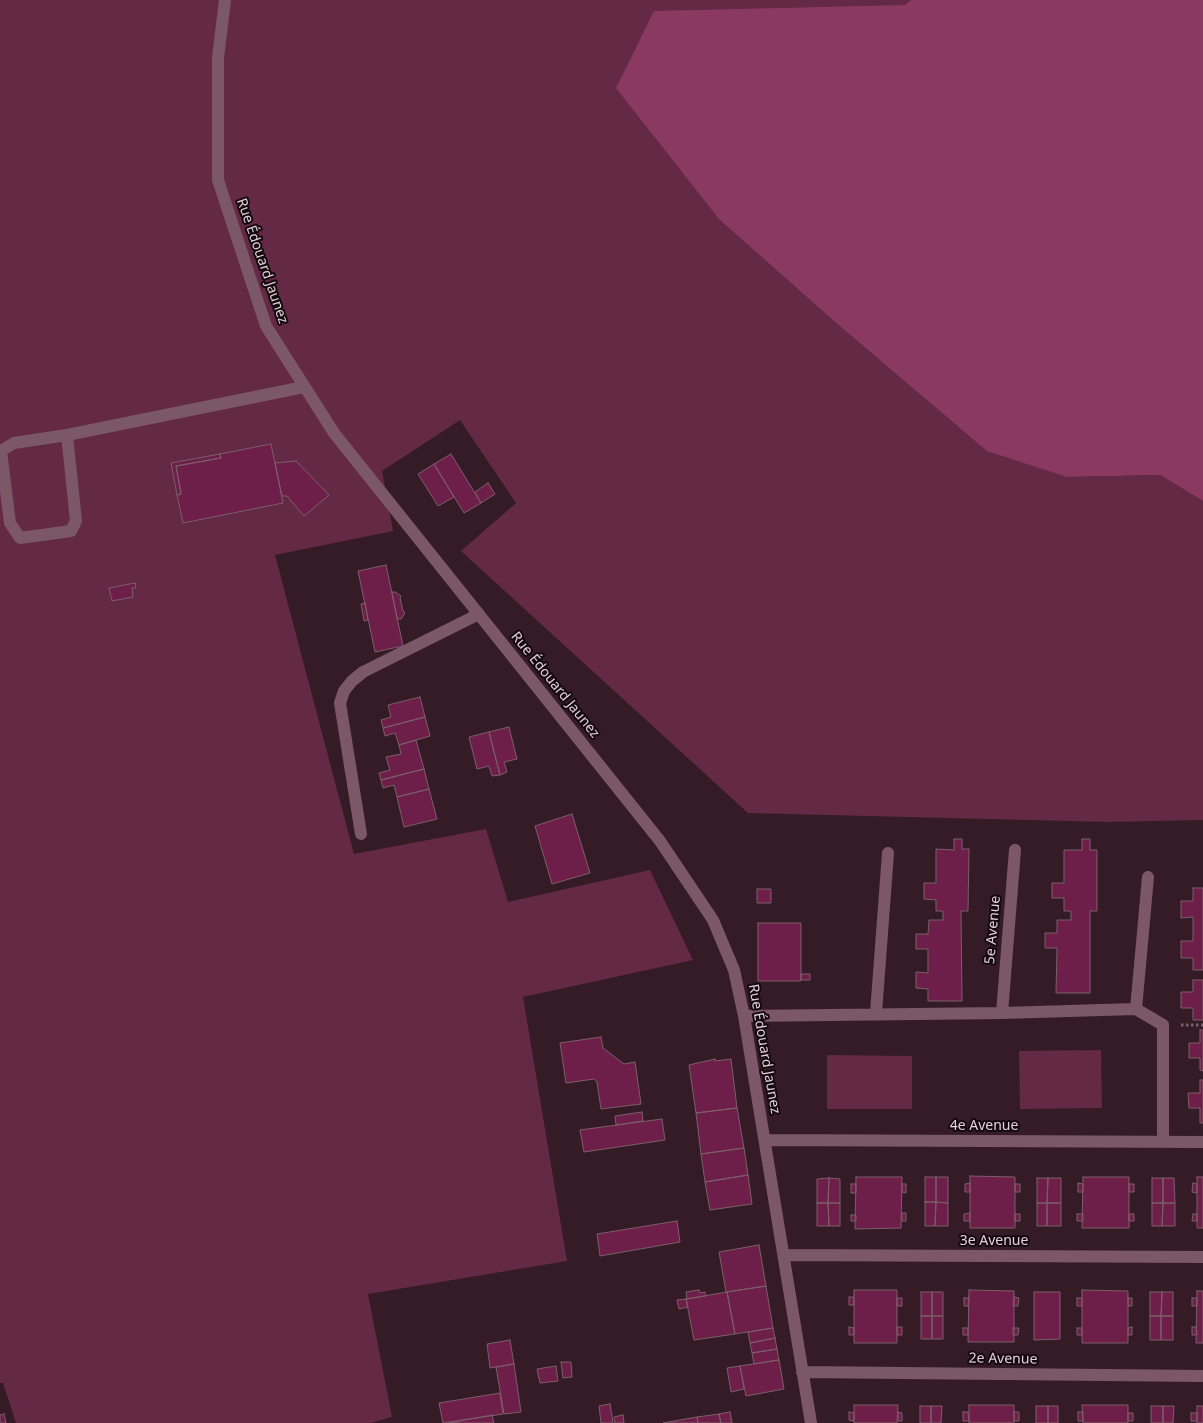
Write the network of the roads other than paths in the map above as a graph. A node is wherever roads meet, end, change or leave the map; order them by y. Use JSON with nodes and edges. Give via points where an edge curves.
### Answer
{"nodes":[{"id":1,"x":225,"y":0,"type":"edge"},
{"id":2,"x":304,"y":387,"type":"junction"},
{"id":3,"x":67,"y":434,"type":"junction"},
{"id":4,"x":479,"y":614,"type":"junction"},
{"id":5,"x":361,"y":834,"type":"dead end"},
{"id":6,"x":1015,"y":850,"type":"dead end"},
{"id":7,"x":888,"y":853,"type":"dead end"},
{"id":8,"x":1148,"y":878,"type":"dead end"},
{"id":9,"x":1136,"y":1009,"type":"junction"},
{"id":10,"x":1002,"y":1013,"type":"junction"},
{"id":11,"x":876,"y":1014,"type":"junction"},
{"id":12,"x":744,"y":1016,"type":"junction"},
{"id":13,"x":765,"y":1140,"type":"junction"},
{"id":14,"x":1164,"y":1142,"type":"junction"},
{"id":15,"x":1203,"y":1142,"type":"edge"},
{"id":16,"x":784,"y":1254,"type":"junction"},
{"id":17,"x":1203,"y":1257,"type":"edge"},
{"id":18,"x":802,"y":1372,"type":"junction"},
{"id":19,"x":1203,"y":1376,"type":"edge"},
{"id":20,"x":811,"y":1423,"type":"edge"}],
"edges":[{"from":1,"to":2,"type":"street","name":"Rue Édouard Jaunez","via":[[218,58],[218,180],[266,326]]},
{"from":2,"to":3,"type":"street"},
{"from":2,"to":4,"type":"street","name":"Rue Édouard Jaunez","via":[[334,433]]},
{"from":3,"to":3,"type":"street","via":[[14,443],[1,451],[10,523],[20,538],[72,531],[76,521]]},
{"from":4,"to":5,"type":"street","via":[[363,672],[344,691],[340,703]]},
{"from":4,"to":12,"type":"street","name":"Rue Édouard Jaunez","via":[[660,841],[713,920],[734,970]]},
{"from":6,"to":10,"type":"street","name":"5e Avenue"},
{"from":7,"to":11,"type":"street"},
{"from":8,"to":9,"type":"street"},
{"from":9,"to":10,"type":"street"},
{"from":9,"to":14,"type":"street","via":[[1163,1025]]},
{"from":10,"to":11,"type":"street"},
{"from":11,"to":12,"type":"street"},
{"from":12,"to":13,"type":"street","name":"Rue Édouard Jaunez"},
{"from":13,"to":14,"type":"street","name":"4e Avenue"},
{"from":13,"to":16,"type":"street","name":"Rue Édouard Jaunez"},
{"from":14,"to":15,"type":"street","name":"4e Avenue"},
{"from":16,"to":17,"type":"street","name":"3e Avenue"},
{"from":16,"to":18,"type":"street","name":"Rue Édouard Jaunez"},
{"from":18,"to":19,"type":"street","name":"2e Avenue"},
{"from":18,"to":20,"type":"street","name":"Rue Édouard Jaunez"}]}
